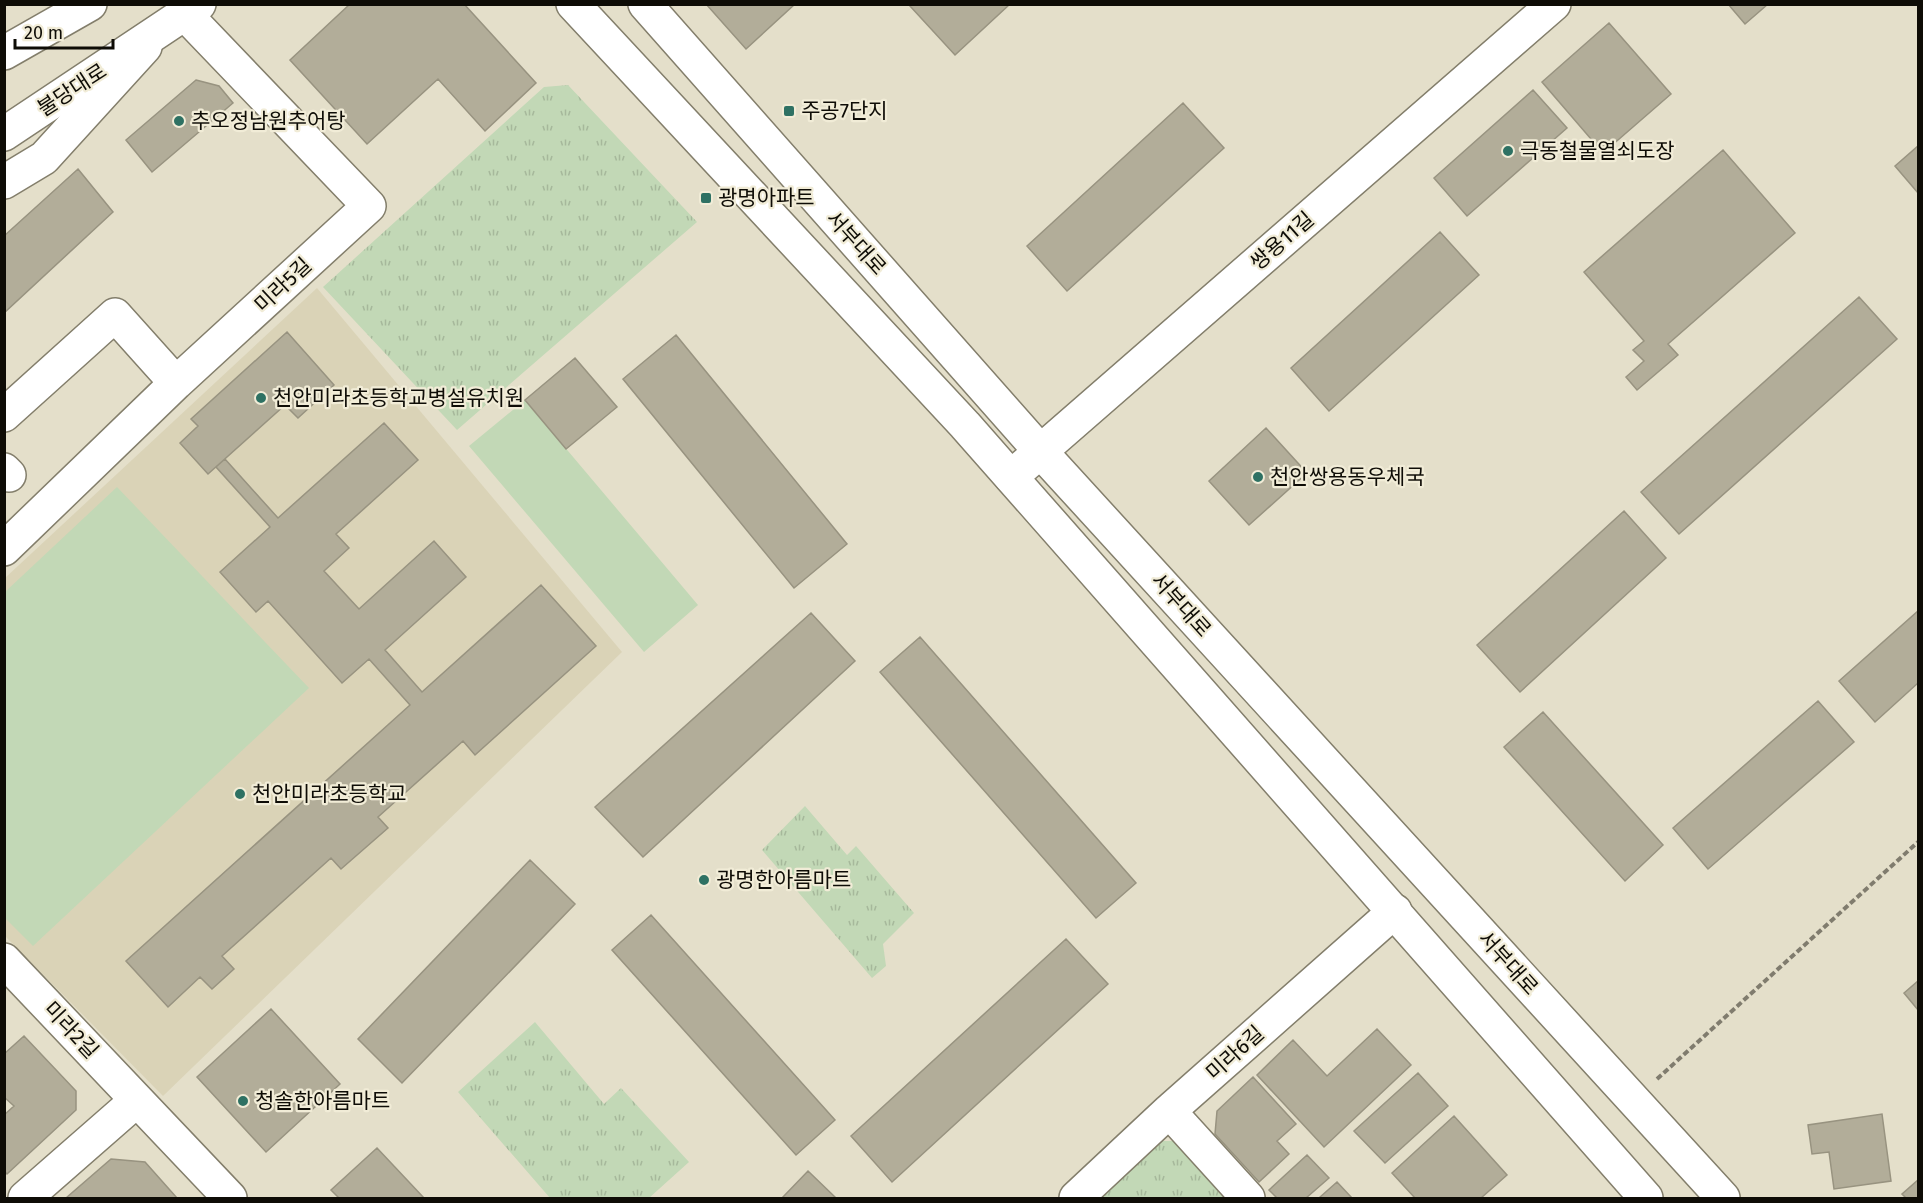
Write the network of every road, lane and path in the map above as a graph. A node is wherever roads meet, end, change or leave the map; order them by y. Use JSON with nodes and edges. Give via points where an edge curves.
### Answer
{"nodes":[{"id":1,"x":90,"y":4,"type":"edge"},
{"id":2,"x":573,"y":4,"type":"edge"},
{"id":3,"x":645,"y":4,"type":"edge"},
{"id":4,"x":1554,"y":4,"type":"edge"},
{"id":5,"x":192,"y":9,"type":"edge"},
{"id":6,"x":156,"y":35,"type":"junction"},
{"id":7,"x":4,"y":53,"type":"edge"},
{"id":8,"x":4,"y":134,"type":"edge"},
{"id":9,"x":4,"y":182,"type":"edge"},
{"id":10,"x":176,"y":383,"type":"junction"},
{"id":11,"x":4,"y":415,"type":"edge"},
{"id":12,"x":1041,"y":452,"type":"junction"},
{"id":13,"x":1011,"y":477,"type":"junction"},
{"id":14,"x":4,"y":549,"type":"edge"},
{"id":15,"x":1918,"y":842,"type":"edge"},
{"id":16,"x":1395,"y":911,"type":"junction"},
{"id":17,"x":4,"y":960,"type":"edge"},
{"id":18,"x":137,"y":1100,"type":"junction"},
{"id":19,"x":1634,"y":1101,"type":"junction"},
{"id":20,"x":1169,"y":1111,"type":"junction"},
{"id":21,"x":25,"y":1198,"type":"edge"},
{"id":22,"x":230,"y":1198,"type":"edge"},
{"id":23,"x":1076,"y":1198,"type":"edge"},
{"id":24,"x":1248,"y":1198,"type":"edge"},
{"id":25,"x":1646,"y":1198,"type":"edge"},
{"id":26,"x":1723,"y":1198,"type":"edge"}],
"edges":[{"from":1,"to":7,"type":"main road"},
{"from":2,"to":13,"type":"main road","name":"서부대로"},
{"from":3,"to":12,"type":"main road","name":"서부대로"},
{"from":4,"to":12,"type":"main road","name":"쌍용11길"},
{"from":5,"to":6,"type":"main road","name":"불당대로"},
{"from":5,"to":10,"type":"main road","name":"미라5길","via":[[369,206]]},
{"from":6,"to":8,"type":"main road","name":"불당대로"},
{"from":6,"to":9,"type":"main road","via":[[44,158]]},
{"from":10,"to":11,"type":"main road","via":[[115,315]]},
{"from":10,"to":14,"type":"main road","name":"미라5길"},
{"from":12,"to":13,"type":"main road","name":"쌍용11길"},
{"from":12,"to":19,"type":"main road","name":"서부대로"},
{"from":13,"to":16,"type":"main road","name":"서부대로"},
{"from":15,"to":19,"type":"path"},
{"from":16,"to":20,"type":"main road","name":"미라6길"},
{"from":16,"to":25,"type":"main road","name":"서부대로"},
{"from":17,"to":18,"type":"main road","name":"미라2길"},
{"from":18,"to":21,"type":"main road"},
{"from":18,"to":22,"type":"main road","name":"미라2길"},
{"from":19,"to":26,"type":"main road","name":"서부대로"},
{"from":20,"to":23,"type":"main road","name":"미라6길"},
{"from":20,"to":24,"type":"main road"}]}
